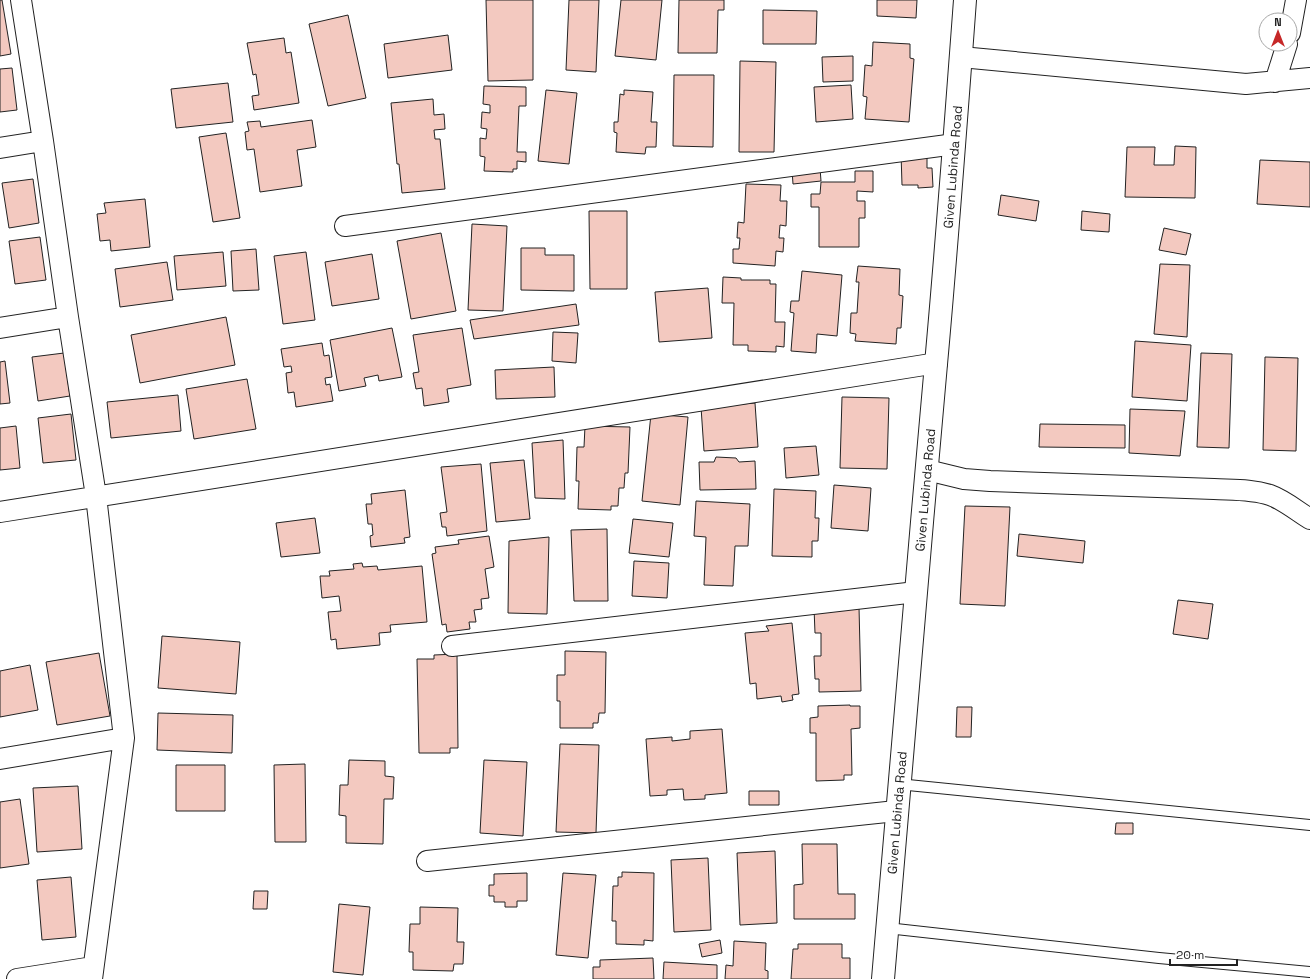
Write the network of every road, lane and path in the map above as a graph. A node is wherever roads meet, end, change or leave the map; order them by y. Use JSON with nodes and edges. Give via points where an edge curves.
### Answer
{"nodes":[{"id":1,"x":21,"y":0,"type":"edge"},
{"id":2,"x":965,"y":0,"type":"edge"},
{"id":3,"x":1296,"y":0,"type":"edge"},
{"id":4,"x":1294,"y":12,"type":"edge"},
{"id":5,"x":1284,"y":52,"type":"edge"},
{"id":6,"x":961,"y":57,"type":"junction"},
{"id":7,"x":1310,"y":78,"type":"edge"},
{"id":8,"x":1275,"y":82,"type":"junction"},
{"id":9,"x":43,"y":141,"type":"junction"},
{"id":10,"x":955,"y":144,"type":"junction"},
{"id":11,"x":0,"y":148,"type":"edge"},
{"id":12,"x":345,"y":226,"type":"dead end"},
{"id":13,"x":68,"y":317,"type":"junction"},
{"id":14,"x":0,"y":328,"type":"edge"},
{"id":15,"x":937,"y":363,"type":"junction"},
{"id":16,"x":926,"y":470,"type":"junction"},
{"id":17,"x":96,"y":496,"type":"junction"},
{"id":18,"x":0,"y":512,"type":"edge"},
{"id":19,"x":1310,"y":519,"type":"edge"},
{"id":20,"x":916,"y":592,"type":"junction"},
{"id":21,"x":452,"y":646,"type":"dead end"},
{"id":22,"x":124,"y":738,"type":"junction"},
{"id":23,"x":0,"y":759,"type":"edge"},
{"id":24,"x":898,"y":784,"type":"junction"},
{"id":25,"x":896,"y":811,"type":"junction"},
{"id":26,"x":1310,"y":825,"type":"edge"},
{"id":27,"x":428,"y":861,"type":"dead end"},
{"id":28,"x":887,"y":928,"type":"junction"},
{"id":29,"x":1310,"y":972,"type":"edge"},
{"id":30,"x":93,"y":973,"type":"edge"},
{"id":31,"x":17,"y":979,"type":"edge"},
{"id":32,"x":883,"y":979,"type":"edge"}],
"edges":[{"from":1,"to":9,"type":"street"},
{"from":2,"to":6,"type":"street","name":"Given Lubinda Road"},
{"from":3,"to":4,"type":"street"},
{"from":5,"to":8,"type":"street"},
{"from":6,"to":8,"type":"street","via":[[1212,82]]},
{"from":6,"to":10,"type":"street","name":"Given Lubinda Road"},
{"from":7,"to":8,"type":"street"},
{"from":9,"to":11,"type":"street"},
{"from":9,"to":13,"type":"street"},
{"from":10,"to":12,"type":"street"},
{"from":10,"to":15,"type":"street","name":"Given Lubinda Road"},
{"from":13,"to":14,"type":"street"},
{"from":13,"to":17,"type":"street"},
{"from":15,"to":16,"type":"street","name":"Given Lubinda Road"},
{"from":15,"to":17,"type":"street"},
{"from":16,"to":19,"type":"street","via":[[990,482],[1247,491],[1270,495]]},
{"from":16,"to":20,"type":"street","name":"Given Lubinda Road"},
{"from":17,"to":18,"type":"street"},
{"from":17,"to":22,"type":"street"},
{"from":20,"to":21,"type":"street"},
{"from":20,"to":24,"type":"street","name":"Given Lubinda Road"},
{"from":22,"to":23,"type":"street"},
{"from":22,"to":30,"type":"street"},
{"from":24,"to":25,"type":"street","name":"Given Lubinda Road"},
{"from":24,"to":26,"type":"lane"},
{"from":25,"to":27,"type":"street"},
{"from":25,"to":28,"type":"street","name":"Given Lubinda Road"},
{"from":28,"to":29,"type":"lane"},
{"from":28,"to":32,"type":"street","name":"Given Lubinda Road"},
{"from":30,"to":31,"type":"street"}]}
